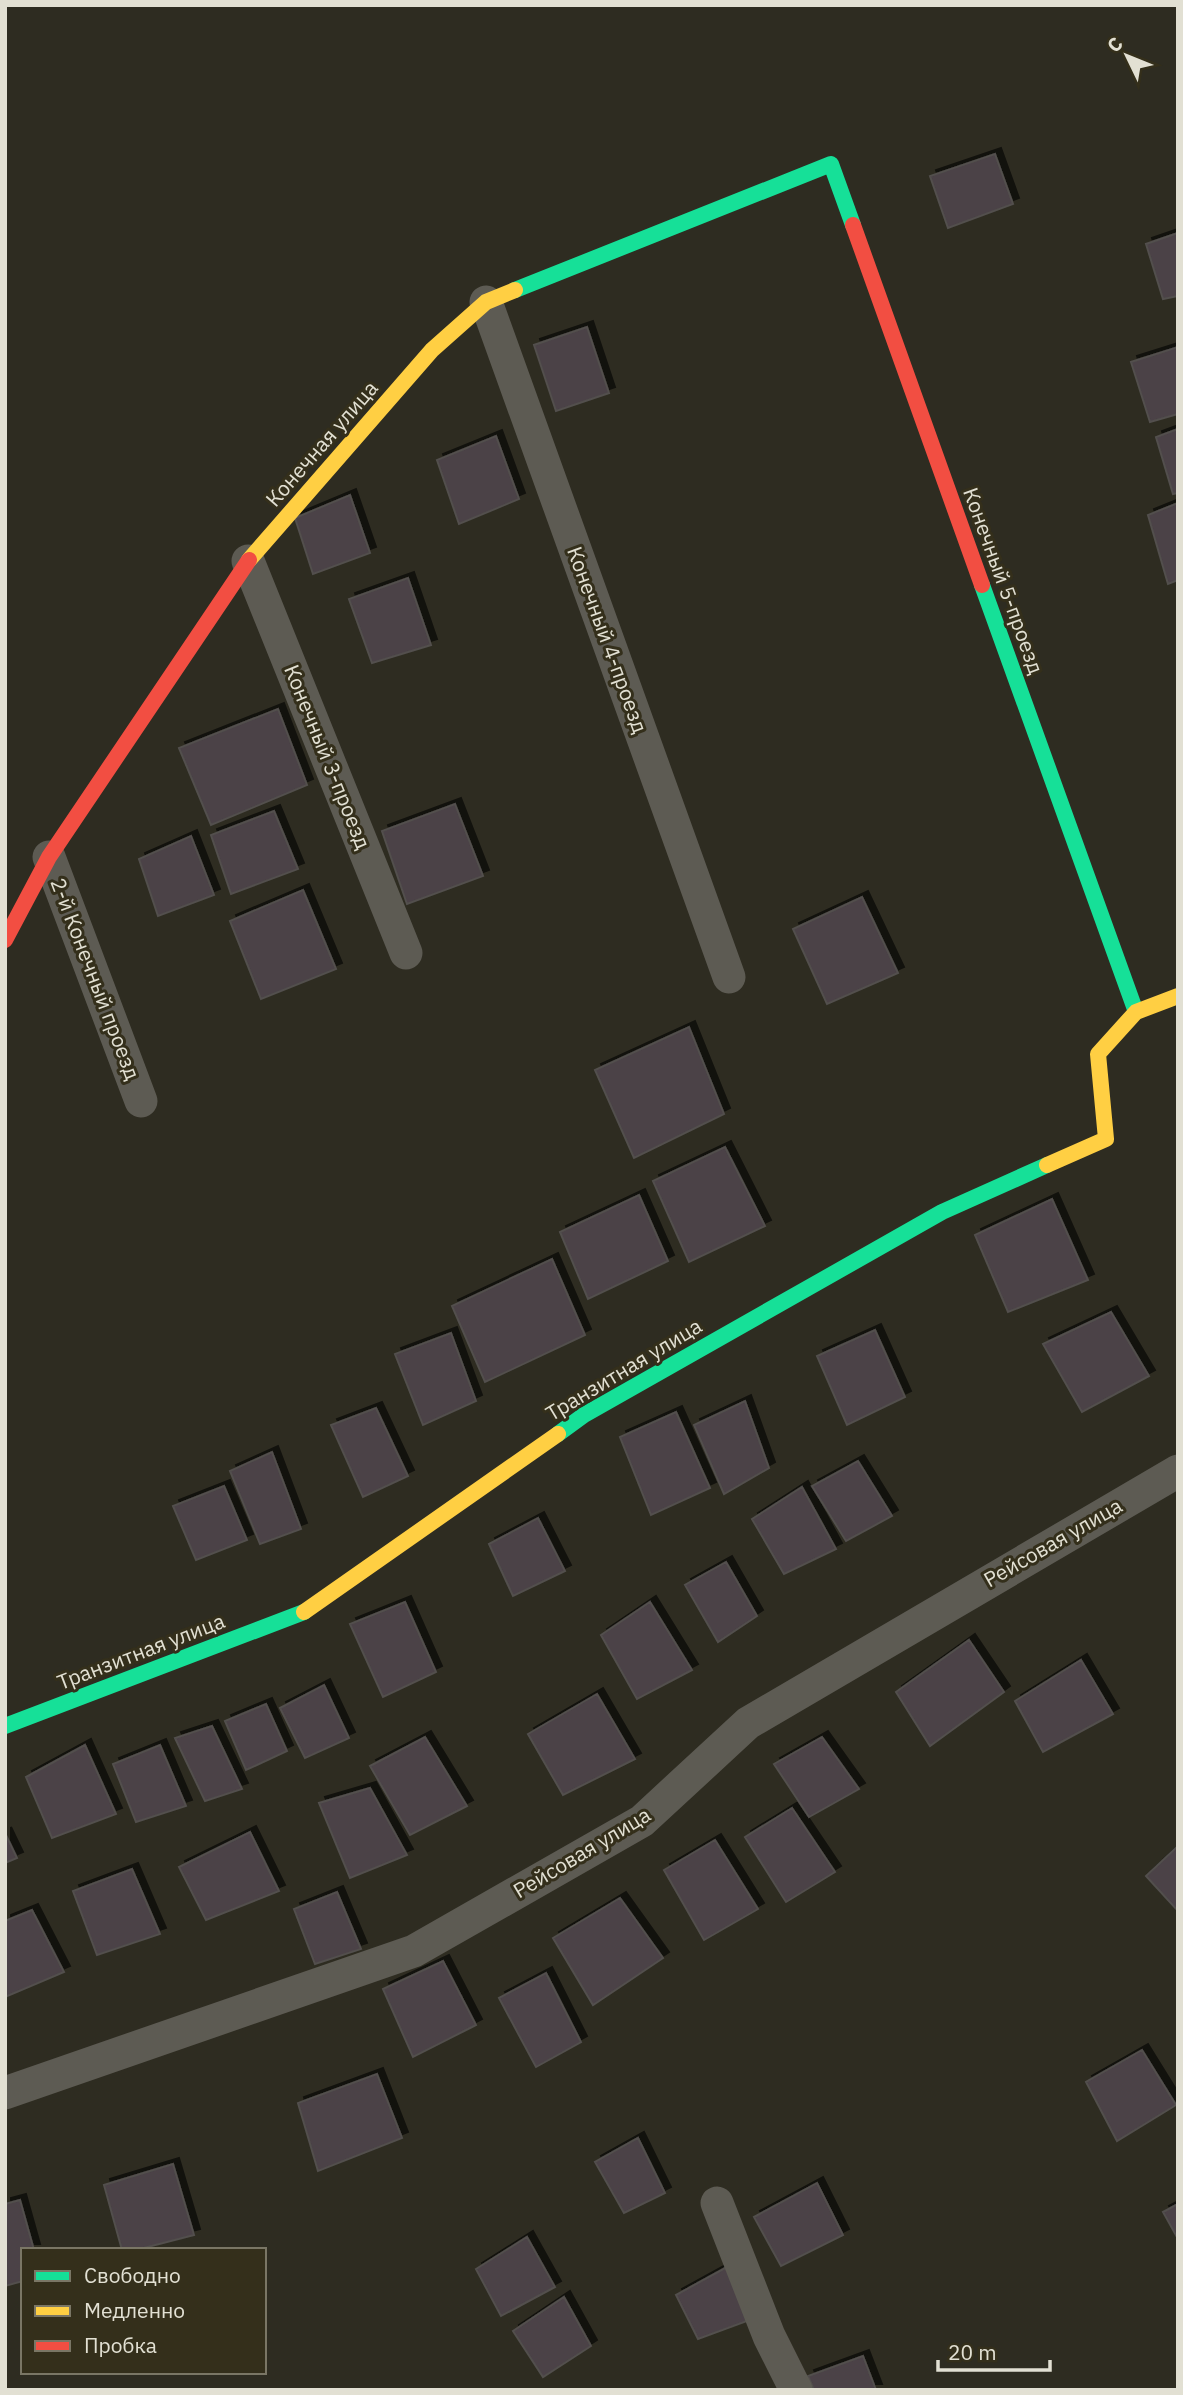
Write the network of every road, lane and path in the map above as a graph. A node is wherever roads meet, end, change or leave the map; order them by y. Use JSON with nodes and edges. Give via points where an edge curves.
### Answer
{"nodes":[{"id":1,"x":831,"y":164,"type":"joint"},
{"id":2,"x":486,"y":302,"type":"junction"},
{"id":3,"x":248,"y":561,"type":"junction"},
{"id":4,"x":49,"y":857,"type":"junction"},
{"id":5,"x":5,"y":940,"type":"edge"},
{"id":6,"x":406,"y":953,"type":"dead end"},
{"id":7,"x":729,"y":977,"type":"dead end"},
{"id":8,"x":1178,"y":996,"type":"edge"},
{"id":9,"x":1136,"y":1012,"type":"junction"},
{"id":10,"x":141,"y":1101,"type":"dead end"},
{"id":11,"x":1178,"y":1471,"type":"edge"},
{"id":12,"x":5,"y":1727,"type":"edge"},
{"id":13,"x":5,"y":2093,"type":"edge"},
{"id":14,"x":717,"y":2203,"type":"dead end"},
{"id":15,"x":796,"y":2390,"type":"edge"}],
"edges":[{"from":1,"to":2,"type":"street","name":"Конечная улица"},
{"from":1,"to":9,"type":"street","name":"Конечный 5-проезд"},
{"from":2,"to":3,"type":"street","name":"Конечная улица","via":[[432,350]]},
{"from":2,"to":7,"type":"street","name":"Конечный 4-проезд"},
{"from":3,"to":4,"type":"street","name":"Конечная улица"},
{"from":3,"to":6,"type":"street","name":"Конечный 3-проезд"},
{"from":4,"to":5,"type":"street","name":"Конечная улица"},
{"from":4,"to":10,"type":"street","name":"2-й Конечный проезд"},
{"from":8,"to":9,"type":"street","name":"Транзитная улица"},
{"from":9,"to":12,"type":"street","name":"Транзитная улица","via":[[1098,1054],[1106,1139],[942,1212],[584,1415],[303,1613]]},
{"from":11,"to":13,"type":"street","name":"Рейсовая улица","via":[[748,1723],[642,1821],[414,1951]]},
{"from":14,"to":15,"type":"street","via":[[769,2336]]}]}
